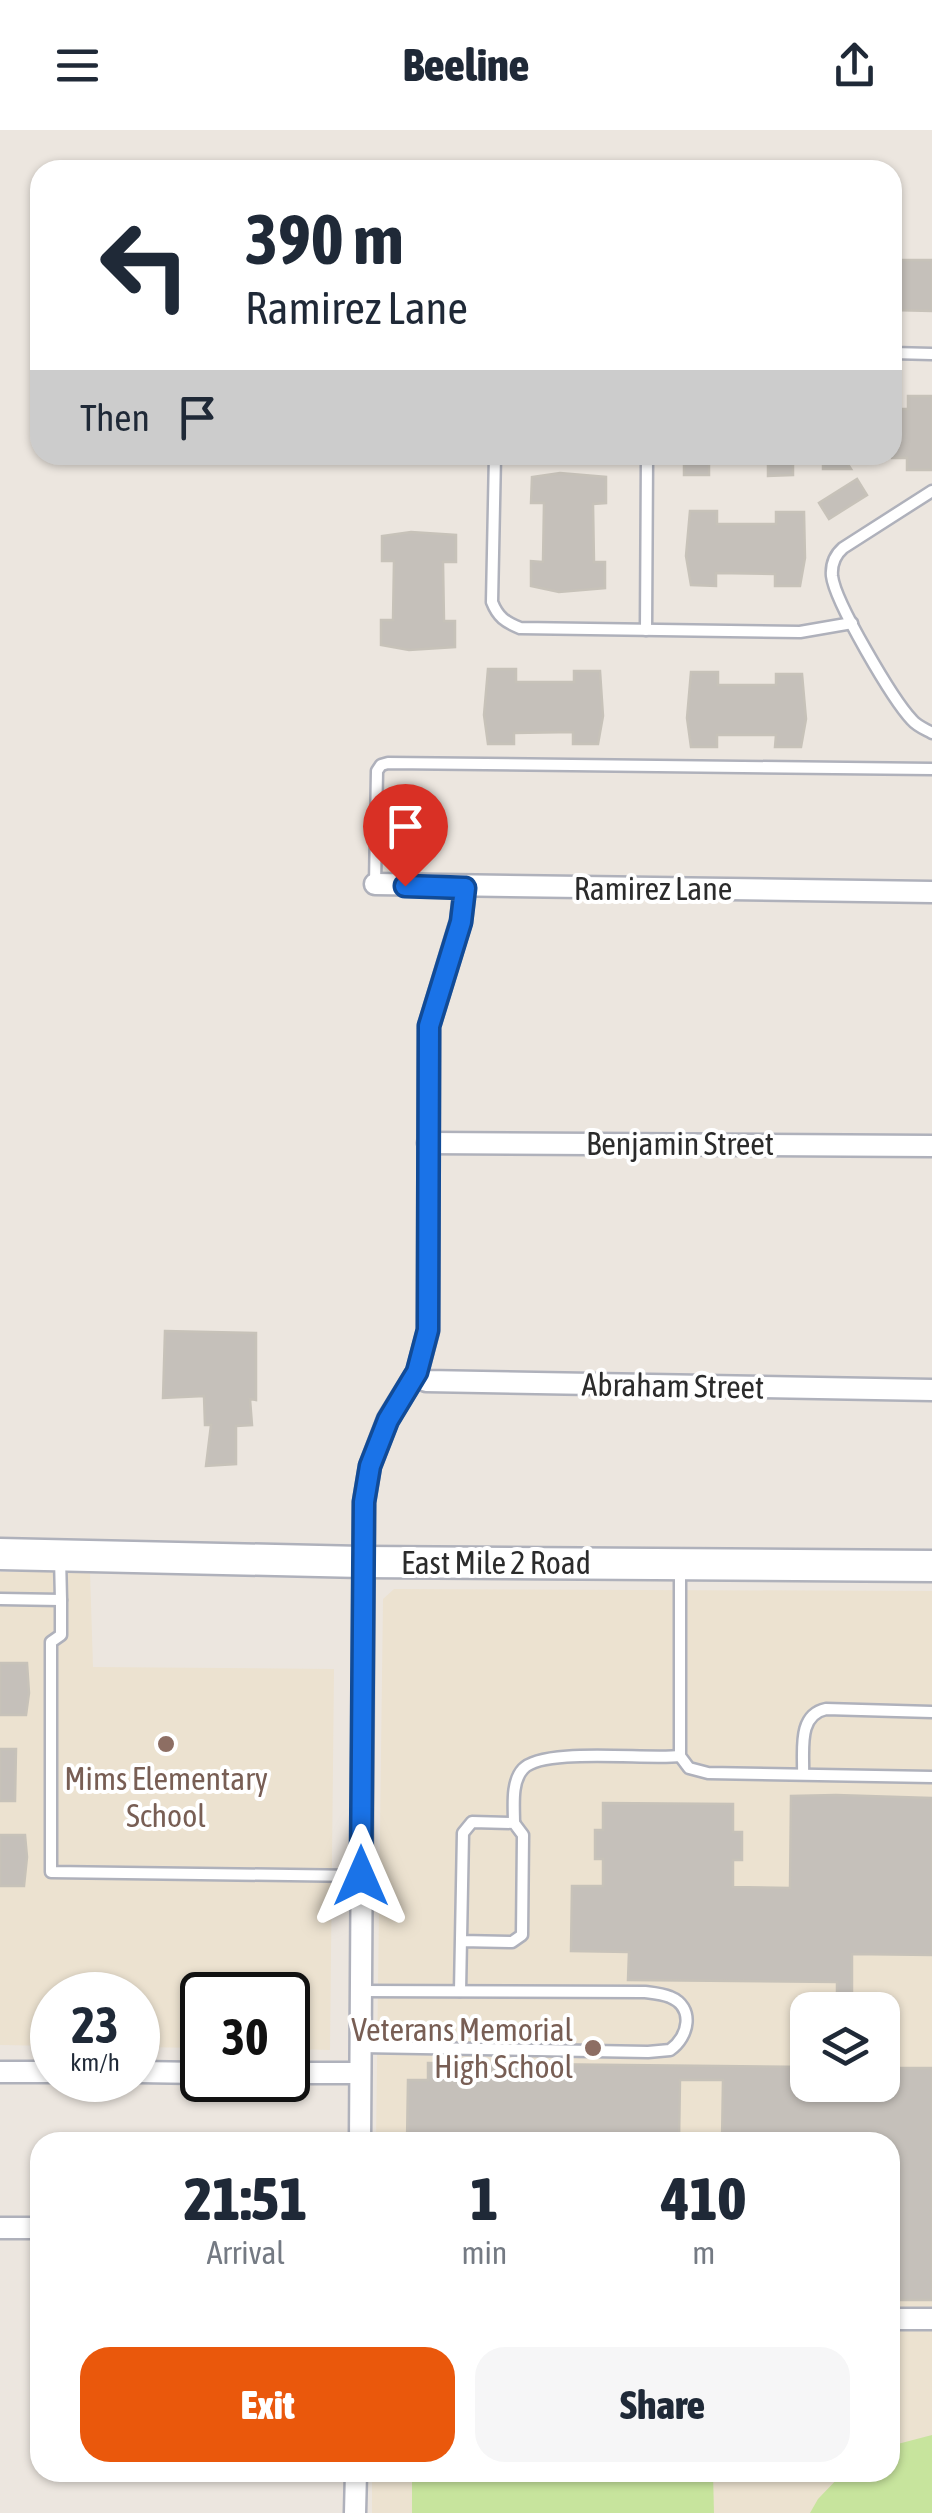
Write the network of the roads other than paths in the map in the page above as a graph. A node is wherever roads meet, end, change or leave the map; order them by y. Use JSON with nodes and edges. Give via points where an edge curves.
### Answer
{"nodes":[{"id":1,"x":902,"y":354,"type":"edge"},
{"id":2,"x":932,"y":354,"type":"edge"},
{"id":3,"x":495,"y":465,"type":"edge"},
{"id":4,"x":647,"y":465,"type":"edge"},
{"id":5,"x":932,"y":491,"type":"edge"},
{"id":6,"x":852,"y":623,"type":"junction"},
{"id":7,"x":646,"y":630,"type":"junction"},
{"id":8,"x":932,"y":733,"type":"edge"},
{"id":9,"x":932,"y":768,"type":"edge"},
{"id":10,"x":375,"y":884,"type":"joint"},
{"id":11,"x":465,"y":888,"type":"junction"},
{"id":12,"x":932,"y":892,"type":"edge"},
{"id":13,"x":428,"y":1142,"type":"junction"},
{"id":14,"x":932,"y":1146,"type":"edge"},
{"id":15,"x":417,"y":1372,"type":"junction"},
{"id":16,"x":932,"y":1390,"type":"edge"},
{"id":17,"x":0,"y":1554,"type":"edge"},
{"id":18,"x":60,"y":1555,"type":"junction"},
{"id":19,"x":362,"y":1562,"type":"junction"},
{"id":20,"x":680,"y":1564,"type":"junction"},
{"id":21,"x":932,"y":1566,"type":"edge"},
{"id":22,"x":0,"y":1599,"type":"edge"},
{"id":23,"x":61,"y":1600,"type":"junction"},
{"id":24,"x":932,"y":1712,"type":"edge"},
{"id":25,"x":680,"y":1756,"type":"junction"},
{"id":26,"x":804,"y":1774,"type":"junction"},
{"id":27,"x":932,"y":1777,"type":"edge"},
{"id":28,"x":514,"y":1823,"type":"junction"},
{"id":29,"x":361,"y":1876,"type":"junction"},
{"id":30,"x":461,"y":1941,"type":"junction"},
{"id":31,"x":360,"y":1991,"type":"junction"},
{"id":32,"x":460,"y":1991,"type":"junction"},
{"id":33,"x":360,"y":2048,"type":"junction"},
{"id":34,"x":0,"y":2072,"type":"edge"},
{"id":35,"x":30,"y":2072,"type":"edge"},
{"id":36,"x":310,"y":2073,"type":"edge"},
{"id":37,"x":360,"y":2074,"type":"junction"},
{"id":38,"x":360,"y":2132,"type":"edge"},
{"id":39,"x":0,"y":2228,"type":"edge"},
{"id":40,"x":30,"y":2228,"type":"edge"},
{"id":41,"x":900,"y":2319,"type":"edge"},
{"id":42,"x":932,"y":2320,"type":"edge"},
{"id":43,"x":356,"y":2482,"type":"edge"},
{"id":44,"x":355,"y":2513,"type":"edge"}],
"edges":[{"from":1,"to":2,"type":"lane"},
{"from":3,"to":7,"type":"lane","via":[[497,614],[520,628]]},
{"from":4,"to":7,"type":"lane"},
{"from":5,"to":6,"type":"lane","via":[[837,554],[834,584]]},
{"from":6,"to":7,"type":"lane","via":[[800,632]]},
{"from":6,"to":8,"type":"lane","via":[[912,720]]},
{"from":9,"to":10,"type":"lane","via":[[388,763],[377,771]]},
{"from":10,"to":11,"type":"street","name":"Ramirez Lane"},
{"from":11,"to":12,"type":"street","name":"Ramirez Lane"},
{"from":11,"to":13,"type":"street","via":[[429,1026]]},
{"from":13,"to":14,"type":"street","name":"Benjamin Street"},
{"from":13,"to":15,"type":"street","via":[[428,1330]]},
{"from":15,"to":16,"type":"street","name":"Abraham Street","via":[[426,1382]]},
{"from":15,"to":19,"type":"street","via":[[370,1466]]},
{"from":17,"to":18,"type":"main road","name":"East Mile 2 Road"},
{"from":18,"to":19,"type":"main road","name":"East Mile 2 Road"},
{"from":18,"to":23,"type":"lane"},
{"from":19,"to":20,"type":"main road","name":"East Mile 2 Road"},
{"from":19,"to":29,"type":"street"},
{"from":20,"to":21,"type":"main road","name":"East Mile 2 Road"},
{"from":20,"to":25,"type":"lane"},
{"from":22,"to":23,"type":"lane"},
{"from":23,"to":29,"type":"lane","via":[[61,1634],[51,1642],[51,1872]]},
{"from":24,"to":26,"type":"lane","via":[[814,1713],[806,1724]]},
{"from":25,"to":26,"type":"lane","via":[[699,1772]]},
{"from":25,"to":28,"type":"lane","via":[[536,1761],[516,1781]]},
{"from":26,"to":27,"type":"lane"},
{"from":28,"to":30,"type":"lane","via":[[472,1822],[464,1829]]},
{"from":28,"to":30,"type":"lane","via":[[524,1835],[522,1935],[512,1942]]},
{"from":29,"to":31,"type":"street"},
{"from":30,"to":32,"type":"lane"},
{"from":31,"to":32,"type":"lane"},
{"from":31,"to":33,"type":"street"},
{"from":32,"to":33,"type":"lane","via":[[659,1994],[682,2006],[687,2025],[670,2050],[648,2052]]},
{"from":33,"to":37,"type":"street"},
{"from":34,"to":35,"type":"street"},
{"from":36,"to":37,"type":"street"},
{"from":37,"to":38,"type":"street"},
{"from":39,"to":40,"type":"street"},
{"from":41,"to":42,"type":"street"},
{"from":43,"to":44,"type":"street"}]}
